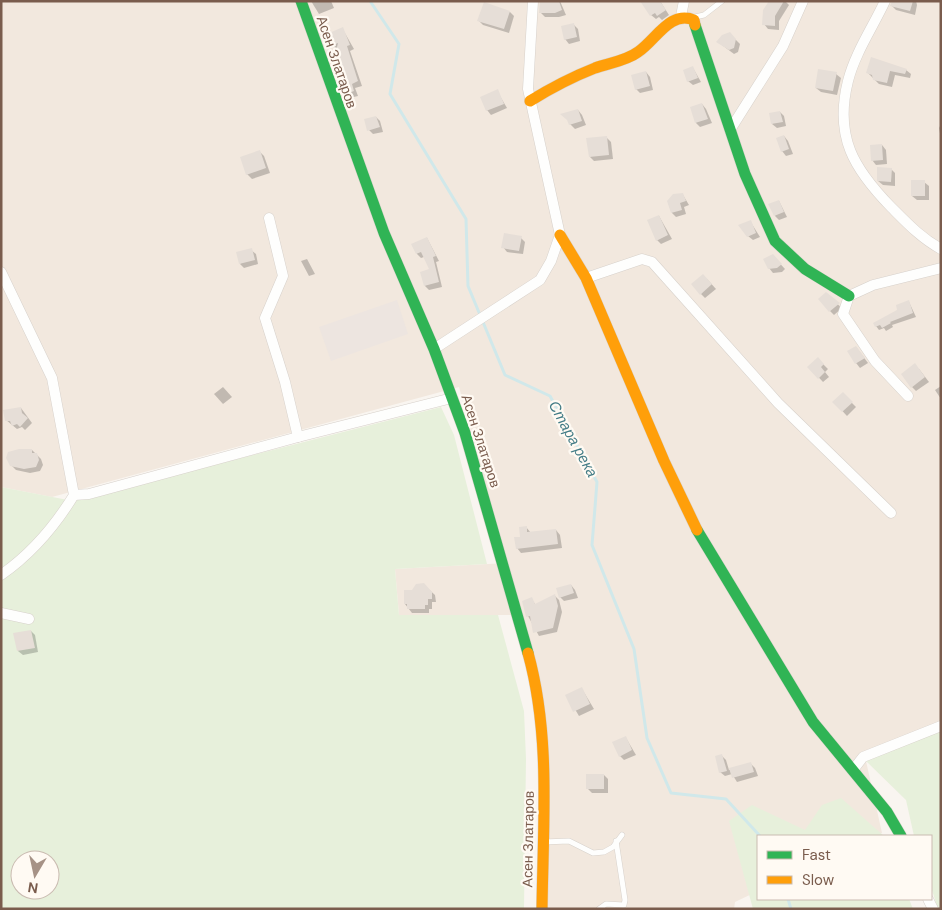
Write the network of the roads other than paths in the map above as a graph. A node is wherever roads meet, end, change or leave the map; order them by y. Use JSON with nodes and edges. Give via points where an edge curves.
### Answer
{"nodes":[{"id":1,"x":300,"y":1,"type":"edge"},
{"id":2,"x":684,"y":1,"type":"edge"},
{"id":3,"x":722,"y":1,"type":"edge"},
{"id":4,"x":803,"y":1,"type":"edge"},
{"id":5,"x":885,"y":1,"type":"edge"},
{"id":6,"x":530,"y":3,"type":"edge"},
{"id":7,"x":686,"y":17,"type":"junction"},
{"id":8,"x":530,"y":101,"type":"junction"},
{"id":9,"x":730,"y":130,"type":"junction"},
{"id":10,"x":269,"y":218,"type":"dead end"},
{"id":11,"x":560,"y":235,"type":"junction"},
{"id":12,"x":941,"y":249,"type":"edge"},
{"id":13,"x":941,"y":268,"type":"edge"},
{"id":14,"x":1,"y":272,"type":"edge"},
{"id":15,"x":586,"y":278,"type":"junction"},
{"id":16,"x":850,"y":296,"type":"junction"},
{"id":17,"x":434,"y":349,"type":"junction"},
{"id":18,"x":908,"y":396,"type":"dead end"},
{"id":19,"x":452,"y":398,"type":"junction"},
{"id":20,"x":298,"y":437,"type":"junction"},
{"id":21,"x":74,"y":495,"type":"junction"},
{"id":22,"x":891,"y":513,"type":"dead end"},
{"id":23,"x":1,"y":575,"type":"edge"},
{"id":24,"x":1,"y":613,"type":"edge"},
{"id":25,"x":29,"y":619,"type":"dead end"},
{"id":26,"x":941,"y":726,"type":"edge"},
{"id":27,"x":853,"y":770,"type":"junction"},
{"id":28,"x":900,"y":835,"type":"edge"},
{"id":29,"x":622,"y":836,"type":"dead end"},
{"id":30,"x":616,"y":841,"type":"junction"},
{"id":31,"x":543,"y":842,"type":"junction"},
{"id":32,"x":542,"y":909,"type":"edge"},
{"id":33,"x":598,"y":909,"type":"edge"}],
"edges":[{"from":1,"to":17,"type":"street","name":"Асен Златаров","via":[[384,233]]},
{"from":2,"to":7,"type":"street"},
{"from":3,"to":7,"type":"lane","via":[[704,15]]},
{"from":4,"to":9,"type":"street","via":[[783,46]]},
{"from":5,"to":12,"type":"street","via":[[847,82],[844,128],[848,147],[860,173],[880,196],[915,232]]},
{"from":6,"to":8,"type":"street"},
{"from":7,"to":8,"type":"street","via":[[664,27],[650,44],[634,55],[565,81]]},
{"from":7,"to":9,"type":"street","via":[[694,20]]},
{"from":8,"to":11,"type":"street"},
{"from":9,"to":16,"type":"street","via":[[775,241],[806,269]]},
{"from":10,"to":20,"type":"street","via":[[283,276],[265,318]]},
{"from":11,"to":15,"type":"street"},
{"from":11,"to":17,"type":"street","via":[[540,280]]},
{"from":13,"to":16,"type":"street","via":[[873,285]]},
{"from":14,"to":21,"type":"street","via":[[52,378]]},
{"from":15,"to":22,"type":"street","via":[[642,259],[652,262],[778,403]]},
{"from":15,"to":27,"type":"street","via":[[704,546],[813,722]]},
{"from":16,"to":18,"type":"street","via":[[843,314],[851,328],[875,361]]},
{"from":17,"to":19,"type":"street","name":"Асен Златаров"},
{"from":19,"to":20,"type":"street"},
{"from":19,"to":31,"type":"street","name":"Асен Златаров","via":[[465,433],[533,672],[541,713],[544,759]]},
{"from":20,"to":21,"type":"street","via":[[88,494]]},
{"from":21,"to":23,"type":"street","via":[[59,520],[17,564]]},
{"from":24,"to":25,"type":"street"},
{"from":26,"to":27,"type":"street","via":[[863,757]]},
{"from":27,"to":28,"type":"street","via":[[887,812]]},
{"from":29,"to":30,"type":"lane"},
{"from":30,"to":31,"type":"lane","via":[[604,852],[593,853],[568,841]]},
{"from":30,"to":33,"type":"lane","via":[[624,905],[606,904]]},
{"from":31,"to":32,"type":"street","name":"Асен Златаров"}]}
